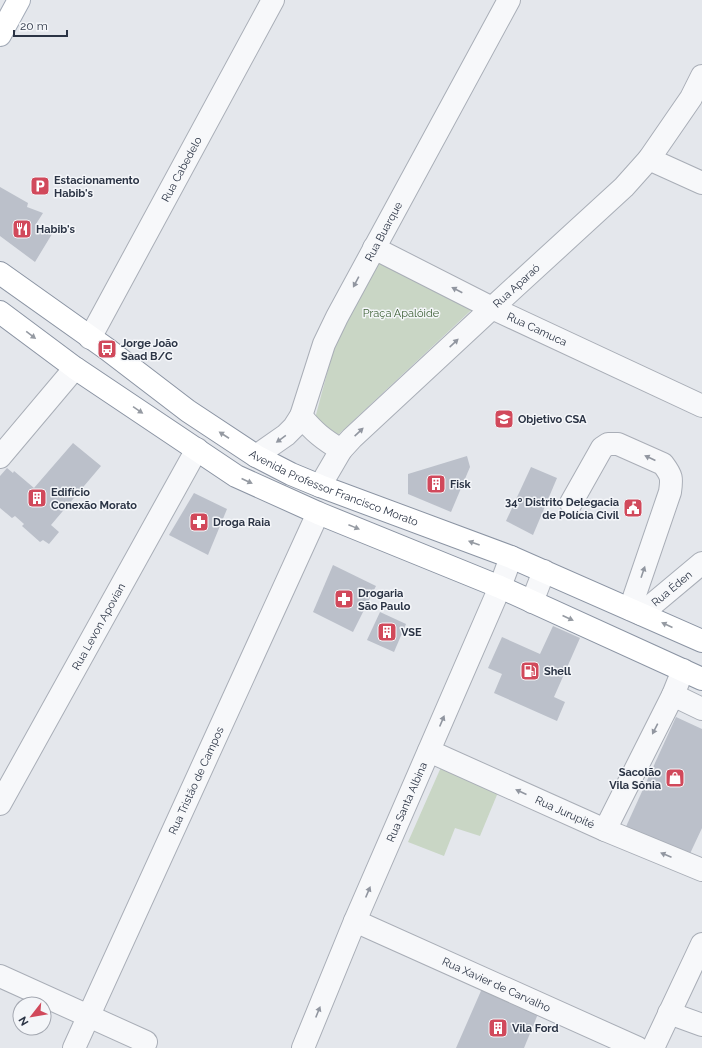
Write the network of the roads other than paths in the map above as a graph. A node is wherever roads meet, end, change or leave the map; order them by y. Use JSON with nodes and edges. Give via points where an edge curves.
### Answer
{"nodes":[{"id":1,"x":19,"y":0,"type":"edge"},
{"id":2,"x":273,"y":0,"type":"edge"},
{"id":3,"x":509,"y":0,"type":"edge"},
{"id":4,"x":0,"y":35,"type":"edge"},
{"id":5,"x":702,"y":76,"type":"edge"},
{"id":6,"x":649,"y":159,"type":"junction"},
{"id":7,"x":702,"y":183,"type":"edge"},
{"id":8,"x":374,"y":248,"type":"junction"},
{"id":9,"x":0,"y":273,"type":"edge"},
{"id":10,"x":17,"y":286,"type":"junction"},
{"id":11,"x":492,"y":308,"type":"junction"},
{"id":12,"x":0,"y":309,"type":"edge"},
{"id":13,"x":0,"y":312,"type":"edge"},
{"id":14,"x":90,"y":338,"type":"junction"},
{"id":15,"x":75,"y":368,"type":"junction"},
{"id":16,"x":702,"y":406,"type":"edge"},
{"id":17,"x":301,"y":416,"type":"junction"},
{"id":18,"x":197,"y":449,"type":"junction"},
{"id":19,"x":341,"y":450,"type":"junction"},
{"id":20,"x":0,"y":456,"type":"edge"},
{"id":21,"x":256,"y":456,"type":"junction"},
{"id":22,"x":320,"y":486,"type":"junction"},
{"id":23,"x":571,"y":503,"type":"dead end"},
{"id":24,"x":318,"y":513,"type":"junction"},
{"id":25,"x":510,"y":557,"type":"junction"},
{"id":26,"x":702,"y":563,"type":"edge"},
{"id":27,"x":544,"y":572,"type":"junction"},
{"id":28,"x":500,"y":587,"type":"junction"},
{"id":29,"x":532,"y":602,"type":"junction"},
{"id":30,"x":636,"y":611,"type":"junction"},
{"id":31,"x":702,"y":641,"type":"edge"},
{"id":32,"x":693,"y":674,"type":"edge"},
{"id":33,"x":672,"y":695,"type":"junction"},
{"id":34,"x":702,"y":709,"type":"edge"},
{"id":35,"x":429,"y":751,"type":"junction"},
{"id":36,"x":0,"y":804,"type":"edge"},
{"id":37,"x":605,"y":830,"type":"junction"},
{"id":38,"x":702,"y":870,"type":"edge"},
{"id":39,"x":355,"y":921,"type":"junction"},
{"id":40,"x":702,"y":944,"type":"edge"},
{"id":41,"x":0,"y":976,"type":"edge"},
{"id":42,"x":670,"y":1013,"type":"junction"},
{"id":43,"x":88,"y":1016,"type":"junction"},
{"id":44,"x":702,"y":1025,"type":"edge"},
{"id":45,"x":146,"y":1042,"type":"dead end"},
{"id":46,"x":74,"y":1048,"type":"edge"},
{"id":47,"x":303,"y":1048,"type":"edge"},
{"id":48,"x":638,"y":1048,"type":"edge"},
{"id":49,"x":653,"y":1048,"type":"edge"}],
"edges":[{"from":1,"to":4,"type":"main road"},
{"from":2,"to":14,"type":"street","name":"Rua Cabedelo"},
{"from":3,"to":8,"type":"street","name":"Rua Buarque"},
{"from":5,"to":6,"type":"street","name":"Rua Aparaó","via":[[691,98]]},
{"from":6,"to":7,"type":"street"},
{"from":6,"to":11,"type":"street","name":"Rua Aparaó","via":[[624,187]]},
{"from":11,"to":8,"type":"street","name":"Rua Camuca","one_way":true},
{"from":8,"to":17,"type":"street","name":"Rua Buarque","one_way":true,"via":[[324,344]]},
{"from":9,"to":10,"type":"main road","name":"Avenida Professor Francisco Morato"},
{"from":10,"to":12,"type":"main road"},
{"from":10,"to":14,"type":"main road","name":"Avenida Professor Francisco Morato"},
{"from":11,"to":16,"type":"street","name":"Rua Camuca"},
{"from":19,"to":11,"type":"street","name":"Rua Aparaó","one_way":true},
{"from":13,"to":15,"type":"main road","one_way":true},
{"from":21,"to":14,"type":"main road","name":"Avenida Professor Francisco Morato","one_way":true,"via":[[188,411]]},
{"from":15,"to":18,"type":"main road","one_way":true},
{"from":15,"to":20,"type":"street"},
{"from":17,"to":19,"type":"street","via":[[324,440]]},
{"from":17,"to":21,"type":"street","name":"Rua Buarque","one_way":true,"via":[[286,435]]},
{"from":18,"to":24,"type":"main road","one_way":true,"via":[[236,476]]},
{"from":18,"to":36,"type":"street","name":"Rua Levon Apovian"},
{"from":19,"to":22,"type":"street","name":"Rua Aparaó"},
{"from":21,"to":22,"type":"main road","name":"Avenida Professor Francisco Morato"},
{"from":25,"to":22,"type":"main road","name":"Avenida Professor Francisco Morato","one_way":true},
{"from":30,"to":23,"type":"street","one_way":true,"via":[[672,478],[663,464],[618,444],[608,444],[602,448]]},
{"from":24,"to":28,"type":"main road","one_way":true},
{"from":24,"to":43,"type":"street","name":"Rua Tristão de Campos"},
{"from":25,"to":27,"type":"main road","name":"Avenida Professor Francisco Morato"},
{"from":25,"to":28,"type":"street","name":"Rua Santa Albina"},
{"from":26,"to":30,"type":"street","name":"Rua Éden"},
{"from":27,"to":29,"type":"street"},
{"from":27,"to":30,"type":"main road","name":"Avenida Professor Francisco Morato"},
{"from":28,"to":29,"type":"main road"},
{"from":35,"to":28,"type":"street","name":"Rua Santa Albina","one_way":true},
{"from":29,"to":32,"type":"main road","one_way":true},
{"from":31,"to":30,"type":"main road","name":"Avenida Professor Francisco Morato","one_way":true},
{"from":32,"to":33,"type":"street"},
{"from":33,"to":34,"type":"street"},
{"from":33,"to":37,"type":"street","one_way":true},
{"from":37,"to":35,"type":"street","name":"Rua Jurupité","one_way":true},
{"from":39,"to":35,"type":"street","name":"Rua Santa Albina","one_way":true},
{"from":38,"to":37,"type":"street","name":"Rua Jurupité","one_way":true},
{"from":47,"to":39,"type":"street","name":"Rua Santa Albina","one_way":true},
{"from":39,"to":48,"type":"street","name":"Rua Xavier de Carvalho"},
{"from":40,"to":42,"type":"street"},
{"from":41,"to":43,"type":"street"},
{"from":42,"to":44,"type":"street"},
{"from":42,"to":49,"type":"street"},
{"from":43,"to":45,"type":"street"},
{"from":43,"to":46,"type":"street","name":"Rua Tristão de Campos"}]}
